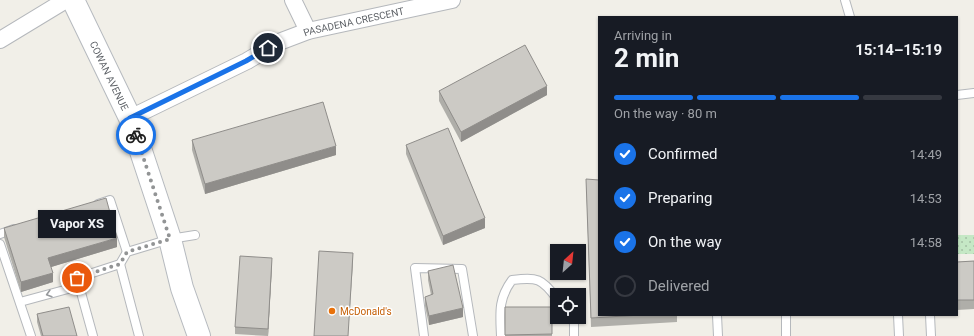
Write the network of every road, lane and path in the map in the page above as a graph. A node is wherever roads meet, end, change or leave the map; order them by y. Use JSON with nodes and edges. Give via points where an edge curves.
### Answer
{"nodes":[{"id":1,"x":66,"y":0,"type":"edge"},
{"id":2,"x":73,"y":0,"type":"edge"},
{"id":3,"x":293,"y":0,"type":"edge"},
{"id":4,"x":452,"y":0,"type":"edge"},
{"id":5,"x":845,"y":0,"type":"edge"},
{"id":6,"x":850,"y":16,"type":"edge"},
{"id":7,"x":308,"y":31,"type":"junction"},
{"id":8,"x":0,"y":40,"type":"edge"},
{"id":9,"x":974,"y":93,"type":"edge"},
{"id":10,"x":958,"y":95,"type":"edge"},
{"id":11,"x":130,"y":118,"type":"junction"},
{"id":12,"x":88,"y":207,"type":"edge"},
{"id":13,"x":22,"y":227,"type":"edge"},
{"id":14,"x":0,"y":234,"type":"edge"},
{"id":15,"x":195,"y":235,"type":"dead end"},
{"id":16,"x":170,"y":239,"type":"junction"},
{"id":17,"x":0,"y":244,"type":"edge"},
{"id":18,"x":127,"y":252,"type":"junction"},
{"id":19,"x":120,"y":264,"type":"junction"},
{"id":20,"x":79,"y":286,"type":"junction"},
{"id":21,"x":550,"y":288,"type":"edge"},
{"id":22,"x":20,"y":302,"type":"junction"},
{"id":23,"x":718,"y":316,"type":"edge"},
{"id":24,"x":786,"y":316,"type":"edge"},
{"id":25,"x":898,"y":316,"type":"edge"},
{"id":26,"x":930,"y":316,"type":"edge"},
{"id":27,"x":574,"y":324,"type":"edge"},
{"id":28,"x":31,"y":336,"type":"edge"},
{"id":29,"x":93,"y":336,"type":"edge"},
{"id":30,"x":139,"y":336,"type":"edge"},
{"id":31,"x":199,"y":336,"type":"edge"},
{"id":32,"x":424,"y":336,"type":"edge"},
{"id":33,"x":473,"y":336,"type":"edge"},
{"id":34,"x":501,"y":336,"type":"edge"},
{"id":35,"x":574,"y":336,"type":"edge"},
{"id":36,"x":718,"y":336,"type":"edge"},
{"id":37,"x":786,"y":336,"type":"edge"},
{"id":38,"x":899,"y":336,"type":"edge"},
{"id":39,"x":931,"y":336,"type":"edge"}],
"edges":[{"from":1,"to":8,"type":"street"},
{"from":2,"to":11,"type":"street","name":"COWAN AVENUE"},
{"from":3,"to":7,"type":"street"},
{"from":4,"to":7,"type":"street","name":"PASADENA CRESCENT"},
{"from":5,"to":6,"type":"lane"},
{"from":7,"to":11,"type":"street","name":"PASADENA CRESCENT","via":[[279,42]]},
{"from":9,"to":10,"type":"lane"},
{"from":11,"to":16,"type":"street","name":"COWAN AVENUE"},
{"from":12,"to":18,"type":"lane","via":[[110,200]]},
{"from":13,"to":14,"type":"lane"},
{"from":15,"to":16,"type":"lane"},
{"from":16,"to":18,"type":"lane"},
{"from":16,"to":31,"type":"street","name":"COWAN AVENUE","via":[[182,288]]},
{"from":17,"to":22,"type":"lane"},
{"from":18,"to":19,"type":"lane"},
{"from":19,"to":20,"type":"lane","via":[[77,278]]},
{"from":19,"to":30,"type":"lane"},
{"from":20,"to":22,"type":"lane","one_way":true},
{"from":20,"to":29,"type":"lane"},
{"from":21,"to":34,"type":"lane","via":[[547,284],[531,278],[512,280],[504,292],[499,312]]},
{"from":22,"to":28,"type":"lane"},
{"from":23,"to":36,"type":"lane"},
{"from":24,"to":37,"type":"lane"},
{"from":25,"to":38,"type":"lane"},
{"from":26,"to":39,"type":"lane"},
{"from":27,"to":35,"type":"lane"},
{"from":32,"to":33,"type":"lane","via":[[415,268],[462,269]]}]}
